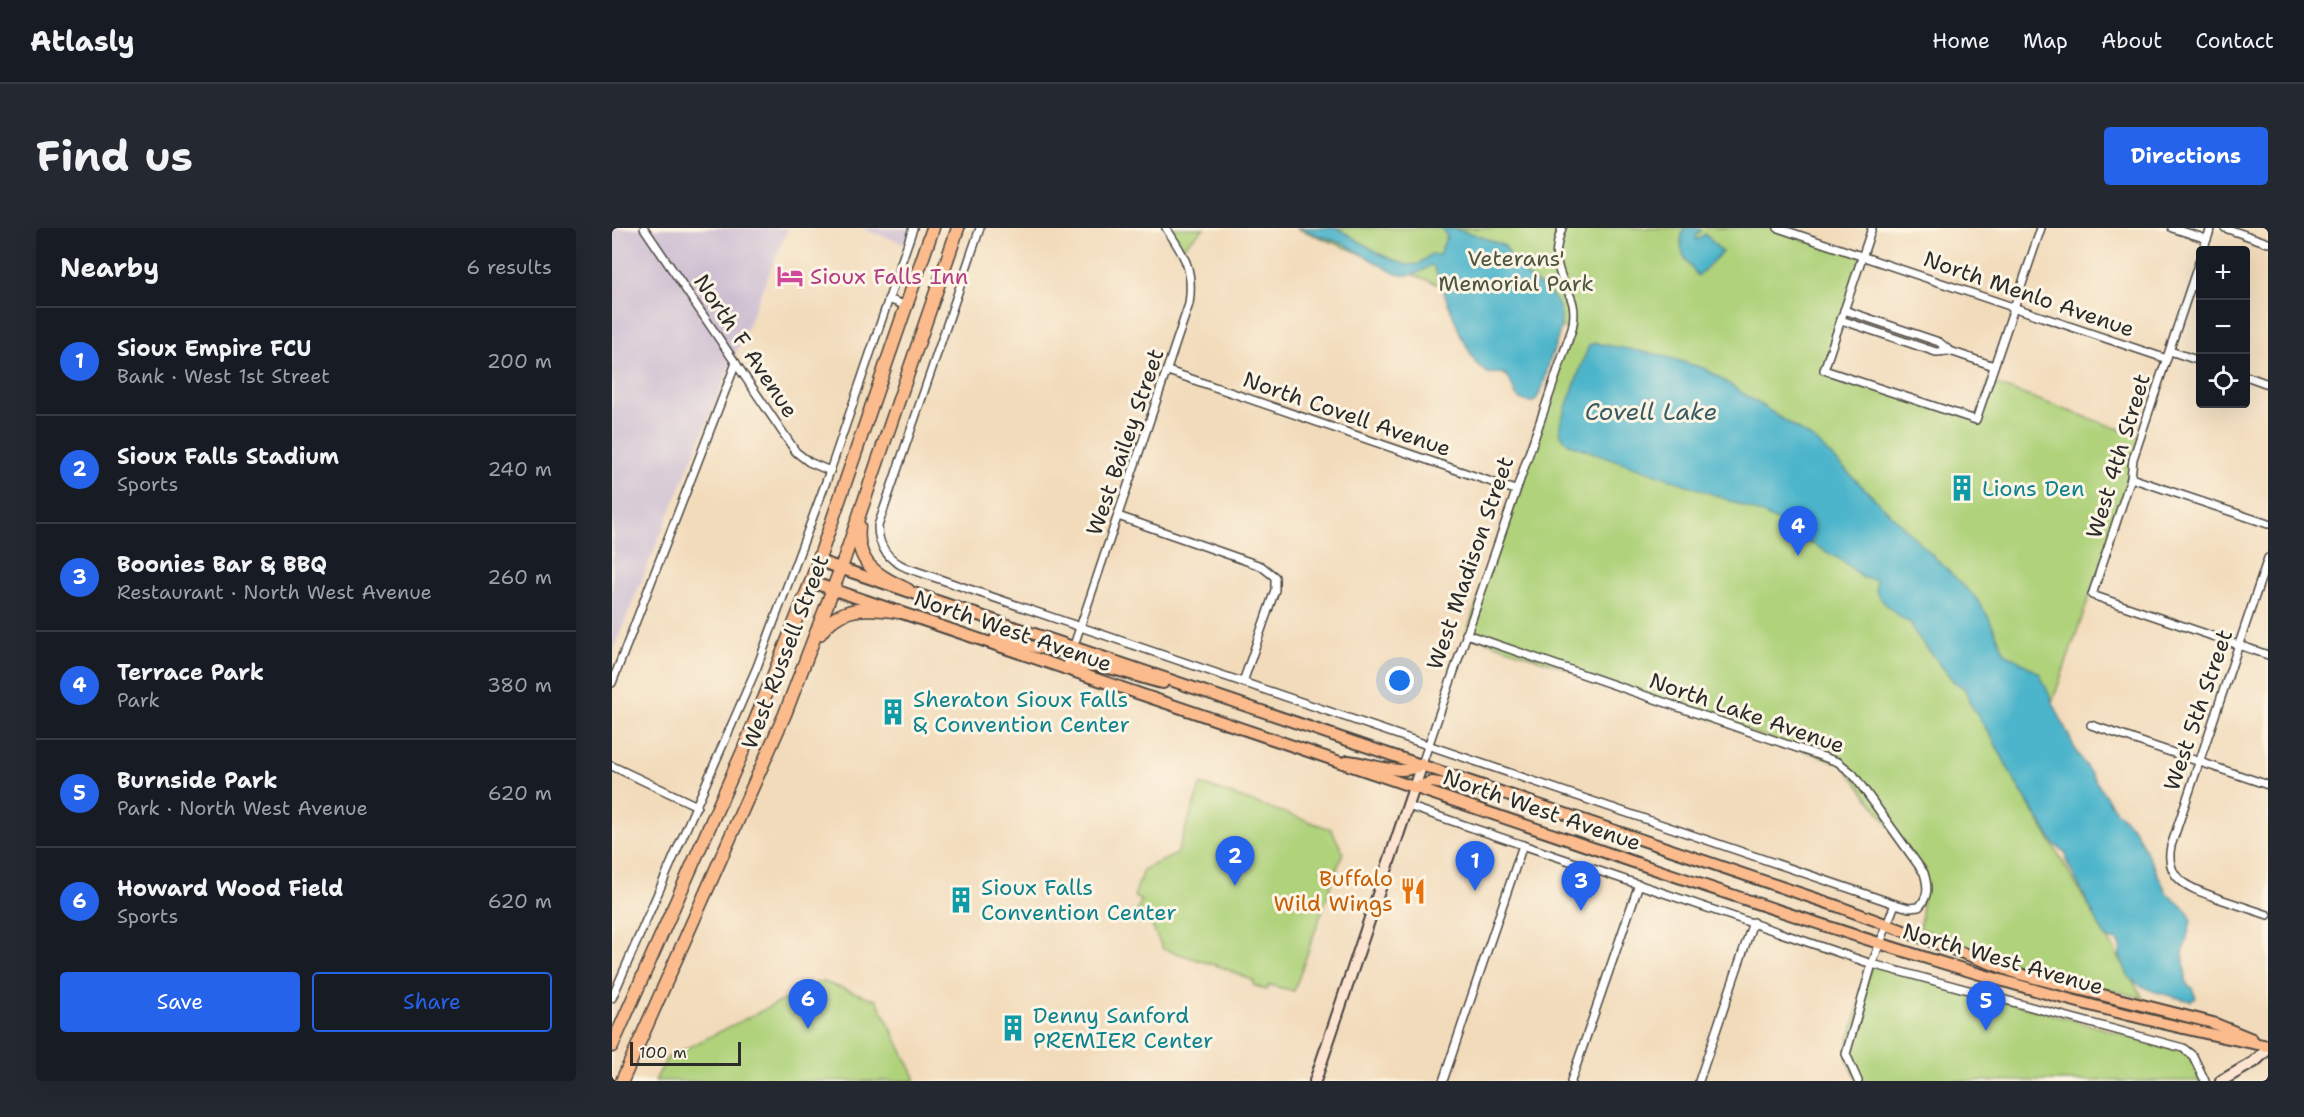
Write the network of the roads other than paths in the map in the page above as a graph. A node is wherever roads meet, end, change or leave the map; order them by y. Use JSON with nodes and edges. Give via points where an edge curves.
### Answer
{"nodes":[{"id":1,"x":644,"y":228,"type":"edge"},
{"id":2,"x":913,"y":228,"type":"edge"},
{"id":3,"x":933,"y":228,"type":"edge"},
{"id":4,"x":958,"y":228,"type":"edge"},
{"id":5,"x":980,"y":228,"type":"edge"},
{"id":6,"x":1166,"y":228,"type":"edge"},
{"id":7,"x":1562,"y":228,"type":"edge"},
{"id":8,"x":1778,"y":228,"type":"edge"},
{"id":9,"x":1872,"y":228,"type":"edge"},
{"id":10,"x":2041,"y":228,"type":"edge"},
{"id":11,"x":2172,"y":228,"type":"edge"},
{"id":12,"x":2211,"y":228,"type":"edge"},
{"id":13,"x":2225,"y":228,"type":"edge"},
{"id":14,"x":2207,"y":239,"type":"junction"},
{"id":15,"x":2268,"y":243,"type":"edge"},
{"id":16,"x":2204,"y":246,"type":"edge"},
{"id":17,"x":1862,"y":257,"type":"junction"},
{"id":18,"x":2196,"y":271,"type":"edge"},
{"id":19,"x":888,"y":299,"type":"junction"},
{"id":20,"x":907,"y":306,"type":"junction"},
{"id":21,"x":2014,"y":308,"type":"junction"},
{"id":22,"x":1844,"y":310,"type":"junction"},
{"id":23,"x":1841,"y":320,"type":"junction"},
{"id":24,"x":1950,"y":351,"type":"junction"},
{"id":25,"x":2170,"y":351,"type":"junction"},
{"id":26,"x":2167,"y":359,"type":"junction"},
{"id":27,"x":2196,"y":360,"type":"edge"},
{"id":28,"x":736,"y":363,"type":"junction"},
{"id":29,"x":1994,"y":366,"type":"junction"},
{"id":30,"x":1168,"y":371,"type":"junction"},
{"id":31,"x":2250,"y":377,"type":"edge"},
{"id":32,"x":2268,"y":384,"type":"edge"},
{"id":33,"x":830,"y":471,"type":"junction"},
{"id":34,"x":2132,"y":478,"type":"junction"},
{"id":35,"x":872,"y":480,"type":"junction"},
{"id":36,"x":1515,"y":490,"type":"junction"},
{"id":37,"x":1118,"y":516,"type":"junction"},
{"id":38,"x":2268,"y":524,"type":"edge"},
{"id":39,"x":2268,"y":558,"type":"edge"},
{"id":40,"x":819,"y":561,"type":"junction"},
{"id":41,"x":841,"y":568,"type":"junction"},
{"id":42,"x":811,"y":582,"type":"junction"},
{"id":43,"x":833,"y":590,"type":"junction"},
{"id":44,"x":908,"y":590,"type":"junction"},
{"id":45,"x":899,"y":612,"type":"junction"},
{"id":46,"x":1080,"y":627,"type":"junction"},
{"id":47,"x":1466,"y":634,"type":"junction"},
{"id":48,"x":980,"y":639,"type":"junction"},
{"id":49,"x":2239,"y":645,"type":"junction"},
{"id":50,"x":1074,"y":646,"type":"junction"},
{"id":51,"x":810,"y":651,"type":"junction"},
{"id":52,"x":2268,"y":655,"type":"edge"},
{"id":53,"x":1066,"y":669,"type":"junction"},
{"id":54,"x":1244,"y":682,"type":"junction"},
{"id":55,"x":612,"y":683,"type":"edge"},
{"id":56,"x":1196,"y":688,"type":"junction"},
{"id":57,"x":2091,"y":725,"type":"dead end"},
{"id":58,"x":1428,"y":745,"type":"junction"},
{"id":59,"x":1333,"y":760,"type":"junction"},
{"id":60,"x":2198,"y":761,"type":"junction"},
{"id":61,"x":1422,"y":764,"type":"junction"},
{"id":62,"x":612,"y":766,"type":"edge"},
{"id":63,"x":2268,"y":785,"type":"edge"},
{"id":64,"x":1414,"y":788,"type":"junction"},
{"id":65,"x":1499,"y":791,"type":"junction"},
{"id":66,"x":697,"y":806,"type":"junction"},
{"id":67,"x":1408,"y":806,"type":"junction"},
{"id":68,"x":1523,"y":845,"type":"junction"},
{"id":69,"x":1639,"y":884,"type":"junction"},
{"id":70,"x":1895,"y":904,"type":"junction"},
{"id":71,"x":2268,"y":915,"type":"edge"},
{"id":72,"x":1753,"y":922,"type":"junction"},
{"id":73,"x":1887,"y":924,"type":"junction"},
{"id":74,"x":1879,"y":945,"type":"junction"},
{"id":75,"x":1872,"y":964,"type":"junction"},
{"id":76,"x":612,"y":998,"type":"edge"},
{"id":77,"x":612,"y":1046,"type":"edge"},
{"id":78,"x":2268,"y":1047,"type":"edge"},
{"id":79,"x":622,"y":1081,"type":"edge"},
{"id":80,"x":1314,"y":1081,"type":"edge"},
{"id":81,"x":1443,"y":1081,"type":"edge"},
{"id":82,"x":1571,"y":1081,"type":"edge"},
{"id":83,"x":1699,"y":1081,"type":"edge"},
{"id":84,"x":1858,"y":1081,"type":"edge"},
{"id":85,"x":2205,"y":1081,"type":"edge"},
{"id":86,"x":2221,"y":1081,"type":"edge"}],
"edges":[{"from":1,"to":28,"type":"street","name":"North F Avenue"},
{"from":2,"to":19,"type":"street","name":"West Russell Street"},
{"from":3,"to":20,"type":"highway","name":"West Russell Street"},
{"from":4,"to":35,"type":"highway","name":"West Russell Street"},
{"from":5,"to":46,"type":"street","name":"North West Avenue","via":[[881,517],[878,532],[882,548],[892,560],[907,568]]},
{"from":6,"to":30,"type":"street","name":"West Bailey Street","via":[[1187,262],[1191,287],[1185,322]]},
{"from":7,"to":36,"type":"street","name":"West Madison Street","via":[[1556,258],[1572,297],[1575,317]]},
{"from":8,"to":17,"type":"street","name":"North Menlo Avenue"},
{"from":9,"to":17,"type":"street"},
{"from":10,"to":21,"type":"street"},
{"from":11,"to":14,"type":"street"},
{"from":12,"to":14,"type":"street"},
{"from":13,"to":15,"type":"street"},
{"from":14,"to":16,"type":"street"},
{"from":17,"to":21,"type":"street","name":"North Menlo Avenue"},
{"from":17,"to":22,"type":"street"},
{"from":18,"to":25,"type":"street","name":"West 4th Street"},
{"from":19,"to":20,"type":"street"},
{"from":19,"to":33,"type":"street","name":"West Russell Street"},
{"from":20,"to":40,"type":"highway","name":"West Russell Street"},
{"from":21,"to":26,"type":"street","name":"North Menlo Avenue"},
{"from":21,"to":29,"type":"street"},
{"from":22,"to":23,"type":"street"},
{"from":22,"to":24,"type":"street","via":[[1939,342]]},
{"from":23,"to":24,"type":"street","via":[[1936,352]]},
{"from":23,"to":29,"type":"street","via":[[1824,369],[1976,420]]},
{"from":24,"to":29,"type":"street"},
{"from":25,"to":26,"type":"street","name":"West 4th Street"},
{"from":25,"to":27,"type":"street"},
{"from":26,"to":34,"type":"street","name":"West 4th Street","via":[[2133,459]]},
{"from":28,"to":33,"type":"street","name":"North F Avenue","via":[[796,452]]},
{"from":28,"to":55,"type":"street"},
{"from":30,"to":36,"type":"street","name":"North Covell Avenue"},
{"from":30,"to":37,"type":"street","name":"West Bailey Street"},
{"from":31,"to":32,"type":"street"},
{"from":33,"to":66,"type":"street","name":"West Russell Street","via":[[757,667]]},
{"from":34,"to":38,"type":"street"},
{"from":34,"to":49,"type":"street","name":"West 4th Street","via":[[2092,595]]},
{"from":35,"to":41,"type":"highway","name":"West Russell Street"},
{"from":35,"to":44,"type":"highway","via":[[859,526],[859,547],[874,571]]},
{"from":36,"to":47,"type":"street","name":"West Madison Street"},
{"from":37,"to":46,"type":"street","name":"West Bailey Street"},
{"from":37,"to":54,"type":"street","via":[[1261,566],[1275,577],[1275,590]]},
{"from":39,"to":49,"type":"street","name":"West 5th Street"},
{"from":40,"to":41,"type":"main road","name":"North West Avenue"},
{"from":40,"to":42,"type":"highway","name":"West Russell Street"},
{"from":41,"to":43,"type":"highway","name":"West Russell Street"},
{"from":41,"to":44,"type":"main road","name":"North West Avenue"},
{"from":42,"to":43,"type":"main road","name":"North West Avenue"},
{"from":42,"to":77,"type":"highway","name":"West Russell Street","via":[[743,751]]},
{"from":43,"to":45,"type":"main road","name":"North West Avenue"},
{"from":43,"to":51,"type":"highway","name":"West Russell Street"},
{"from":44,"to":50,"type":"main road","name":"North West Avenue"},
{"from":45,"to":48,"type":"main road","name":"North West Avenue"},
{"from":45,"to":51,"type":"highway","via":[[865,608],[849,611],[827,624]]},
{"from":46,"to":50,"type":"street","name":"West Bailey Street"},
{"from":46,"to":54,"type":"street","name":"North West Avenue"},
{"from":47,"to":58,"type":"street","name":"West Madison Street"},
{"from":47,"to":70,"type":"street","name":"North Lake Avenue","via":[[1843,764],[1924,873],[1928,887],[1919,907]]},
{"from":48,"to":50,"type":"main road","via":[[1055,651]]},
{"from":48,"to":53,"type":"main road","name":"North West Avenue"},
{"from":49,"to":52,"type":"street"},
{"from":49,"to":60,"type":"street","name":"West 5th Street"},
{"from":50,"to":53,"type":"street","name":"West Bailey Street"},
{"from":50,"to":56,"type":"main road","name":"North West Avenue"},
{"from":51,"to":79,"type":"highway","name":"West Russell Street"},
{"from":53,"to":56,"type":"main road","via":[[1079,664],[1093,665]]},
{"from":53,"to":59,"type":"main road","name":"North West Avenue"},
{"from":54,"to":58,"type":"street","name":"North West Avenue"},
{"from":56,"to":61,"type":"main road","name":"North West Avenue"},
{"from":57,"to":60,"type":"street"},
{"from":58,"to":61,"type":"street","name":"West Madison Street"},
{"from":58,"to":70,"type":"street","name":"North West Avenue"},
{"from":59,"to":61,"type":"main road","via":[[1404,770]]},
{"from":59,"to":64,"type":"main road","name":"North West Avenue"},
{"from":60,"to":63,"type":"street"},
{"from":60,"to":71,"type":"street","name":"West 5th Street","via":[[2169,853],[2170,865],[2191,888]]},
{"from":61,"to":64,"type":"main road","name":"West Madison Street"},
{"from":61,"to":65,"type":"main road","name":"North West Avenue"},
{"from":62,"to":66,"type":"street"},
{"from":64,"to":65,"type":"main road","via":[[1432,783]]},
{"from":64,"to":67,"type":"main road","name":"West Madison Street"},
{"from":64,"to":74,"type":"main road","name":"North West Avenue"},
{"from":65,"to":73,"type":"main road","name":"North West Avenue"},
{"from":66,"to":76,"type":"street","name":"West Russell Street"},
{"from":67,"to":68,"type":"street","name":"North West Avenue"},
{"from":67,"to":80,"type":"main road","name":"West Madison Street"},
{"from":68,"to":69,"type":"street","name":"North West Avenue"},
{"from":68,"to":81,"type":"street"},
{"from":69,"to":72,"type":"street","name":"North West Avenue"},
{"from":69,"to":82,"type":"street"},
{"from":70,"to":73,"type":"street"},
{"from":72,"to":75,"type":"street","name":"North West Avenue"},
{"from":72,"to":83,"type":"street"},
{"from":73,"to":74,"type":"street"},
{"from":73,"to":78,"type":"main road","name":"North West Avenue","via":[[2019,974],[2213,1023]]},
{"from":74,"to":75,"type":"street"},
{"from":74,"to":78,"type":"main road","name":"North West Avenue","via":[[2068,998]]},
{"from":75,"to":84,"type":"street","via":[[1846,1054]]},
{"from":75,"to":85,"type":"street","name":"North West Avenue","via":[[2183,1048],[2193,1056]]},
{"from":78,"to":86,"type":"main road","via":[[2254,1062]]}]}
